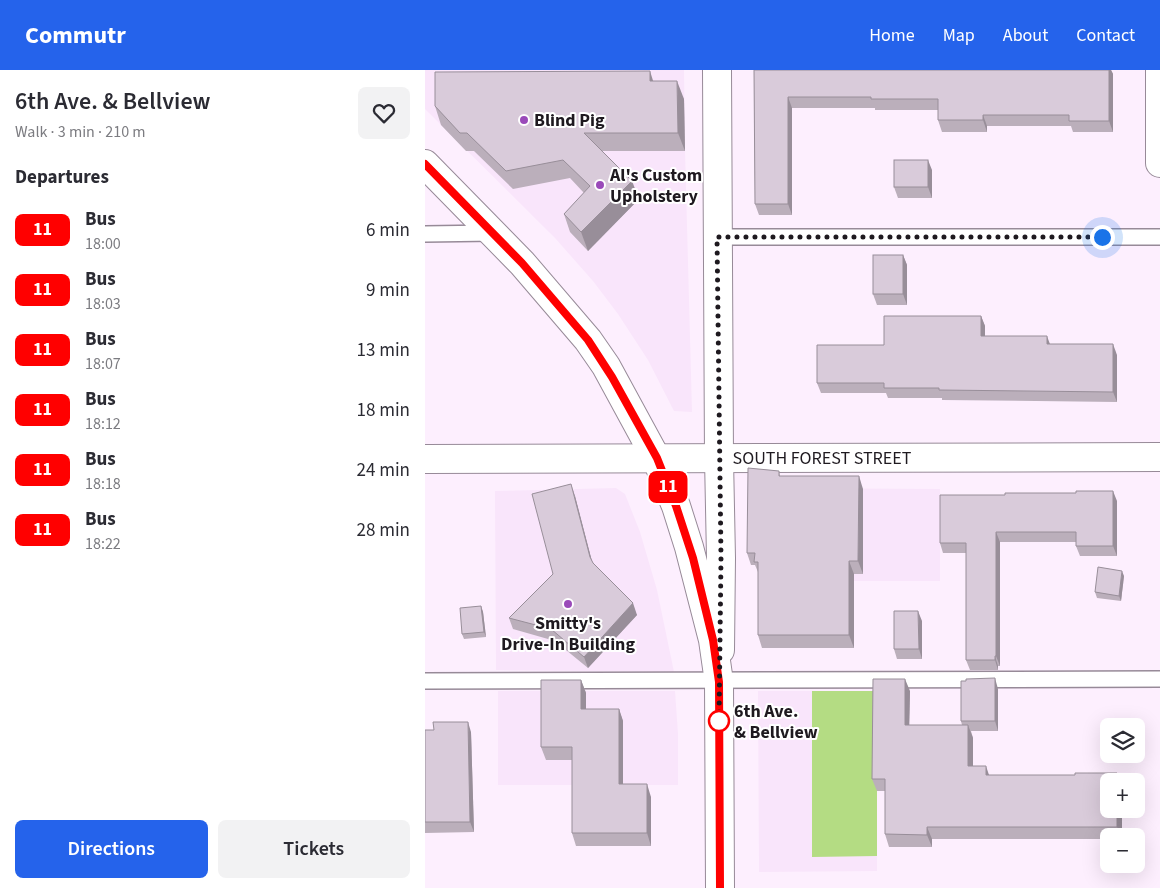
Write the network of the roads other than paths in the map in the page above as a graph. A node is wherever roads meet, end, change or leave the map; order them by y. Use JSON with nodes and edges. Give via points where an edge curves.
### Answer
{"nodes":[{"id":1,"x":717,"y":70,"type":"edge"},
{"id":2,"x":1160,"y":70,"type":"edge"},
{"id":3,"x":1160,"y":163,"type":"edge"},
{"id":4,"x":425,"y":164,"type":"edge"},
{"id":5,"x":494,"y":233,"type":"junction"},
{"id":6,"x":425,"y":234,"type":"edge"},
{"id":7,"x":717,"y":237,"type":"junction"},
{"id":8,"x":1160,"y":237,"type":"edge"},
{"id":9,"x":1160,"y":457,"type":"edge"},
{"id":10,"x":657,"y":458,"type":"junction"},
{"id":11,"x":719,"y":458,"type":"junction"},
{"id":12,"x":425,"y":459,"type":"edge"},
{"id":13,"x":1160,"y":679,"type":"edge"},
{"id":14,"x":425,"y":681,"type":"edge"},
{"id":15,"x":719,"y":682,"type":"junction"},
{"id":16,"x":720,"y":888,"type":"edge"}],
"edges":[{"from":1,"to":7,"type":"street"},
{"from":2,"to":3,"type":"street"},
{"from":4,"to":5,"type":"street"},
{"from":5,"to":6,"type":"lane"},
{"from":5,"to":10,"type":"street","via":[[588,340]]},
{"from":7,"to":8,"type":"lane"},
{"from":7,"to":11,"type":"street"},
{"from":9,"to":11,"type":"street","name":"SOUTH FOREST STREET"},
{"from":10,"to":11,"type":"street","name":"SOUTH FOREST STREET"},
{"from":10,"to":12,"type":"street","name":"SOUTH FOREST STREET"},
{"from":10,"to":15,"type":"street","via":[[696,569]]},
{"from":11,"to":15,"type":"street"},
{"from":13,"to":15,"type":"lane"},
{"from":14,"to":15,"type":"lane"},
{"from":15,"to":16,"type":"street"}]}
